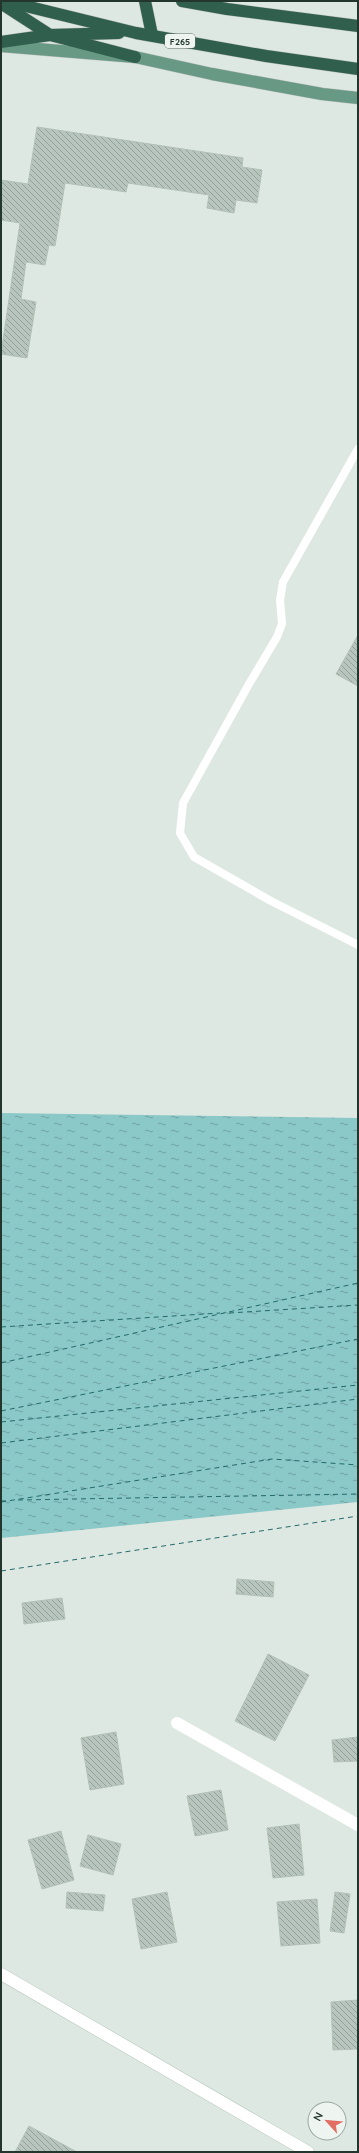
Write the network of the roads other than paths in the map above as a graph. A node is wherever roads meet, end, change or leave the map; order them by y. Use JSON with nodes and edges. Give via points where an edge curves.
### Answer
{"nodes":[{"id":1,"x":4,"y":1,"type":"edge"},
{"id":2,"x":145,"y":1,"type":"edge"},
{"id":3,"x":182,"y":1,"type":"edge"},
{"id":4,"x":200,"y":1,"type":"edge"},
{"id":5,"x":1,"y":3,"type":"edge"},
{"id":6,"x":227,"y":9,"type":"junction"},
{"id":7,"x":358,"y":26,"type":"edge"},
{"id":8,"x":136,"y":33,"type":"junction"},
{"id":9,"x":50,"y":35,"type":"junction"},
{"id":10,"x":152,"y":36,"type":"junction"},
{"id":11,"x":1,"y":42,"type":"edge"},
{"id":12,"x":1,"y":46,"type":"edge"},
{"id":13,"x":135,"y":57,"type":"junction"},
{"id":14,"x":358,"y":69,"type":"edge"},
{"id":15,"x":358,"y":98,"type":"edge"},
{"id":16,"x":358,"y":449,"type":"edge"},
{"id":17,"x":358,"y":945,"type":"edge"},
{"id":18,"x":177,"y":1722,"type":"dead end"},
{"id":19,"x":358,"y":1825,"type":"edge"},
{"id":20,"x":1,"y":1974,"type":"edge"},
{"id":21,"x":308,"y":2152,"type":"edge"}],
"edges":[{"from":1,"to":8,"type":"highway","number":"F265"},
{"from":2,"to":10,"type":"highway"},
{"from":3,"to":6,"type":"highway"},
{"from":4,"to":6,"type":"highway"},
{"from":5,"to":9,"type":"highway"},
{"from":6,"to":7,"type":"highway"},
{"from":8,"to":9,"type":"highway"},
{"from":8,"to":10,"type":"highway","number":"F265"},
{"from":9,"to":11,"type":"highway"},
{"from":9,"to":13,"type":"highway"},
{"from":10,"to":14,"type":"highway","number":"F265"},
{"from":12,"to":13,"type":"main road"},
{"from":13,"to":15,"type":"main road","via":[[212,74]]},
{"from":16,"to":17,"type":"lane","via":[[283,582],[280,600],[282,624],[277,637],[184,803],[180,833],[194,857],[271,901]]},
{"from":18,"to":19,"type":"main road"},
{"from":20,"to":21,"type":"main road"}]}
